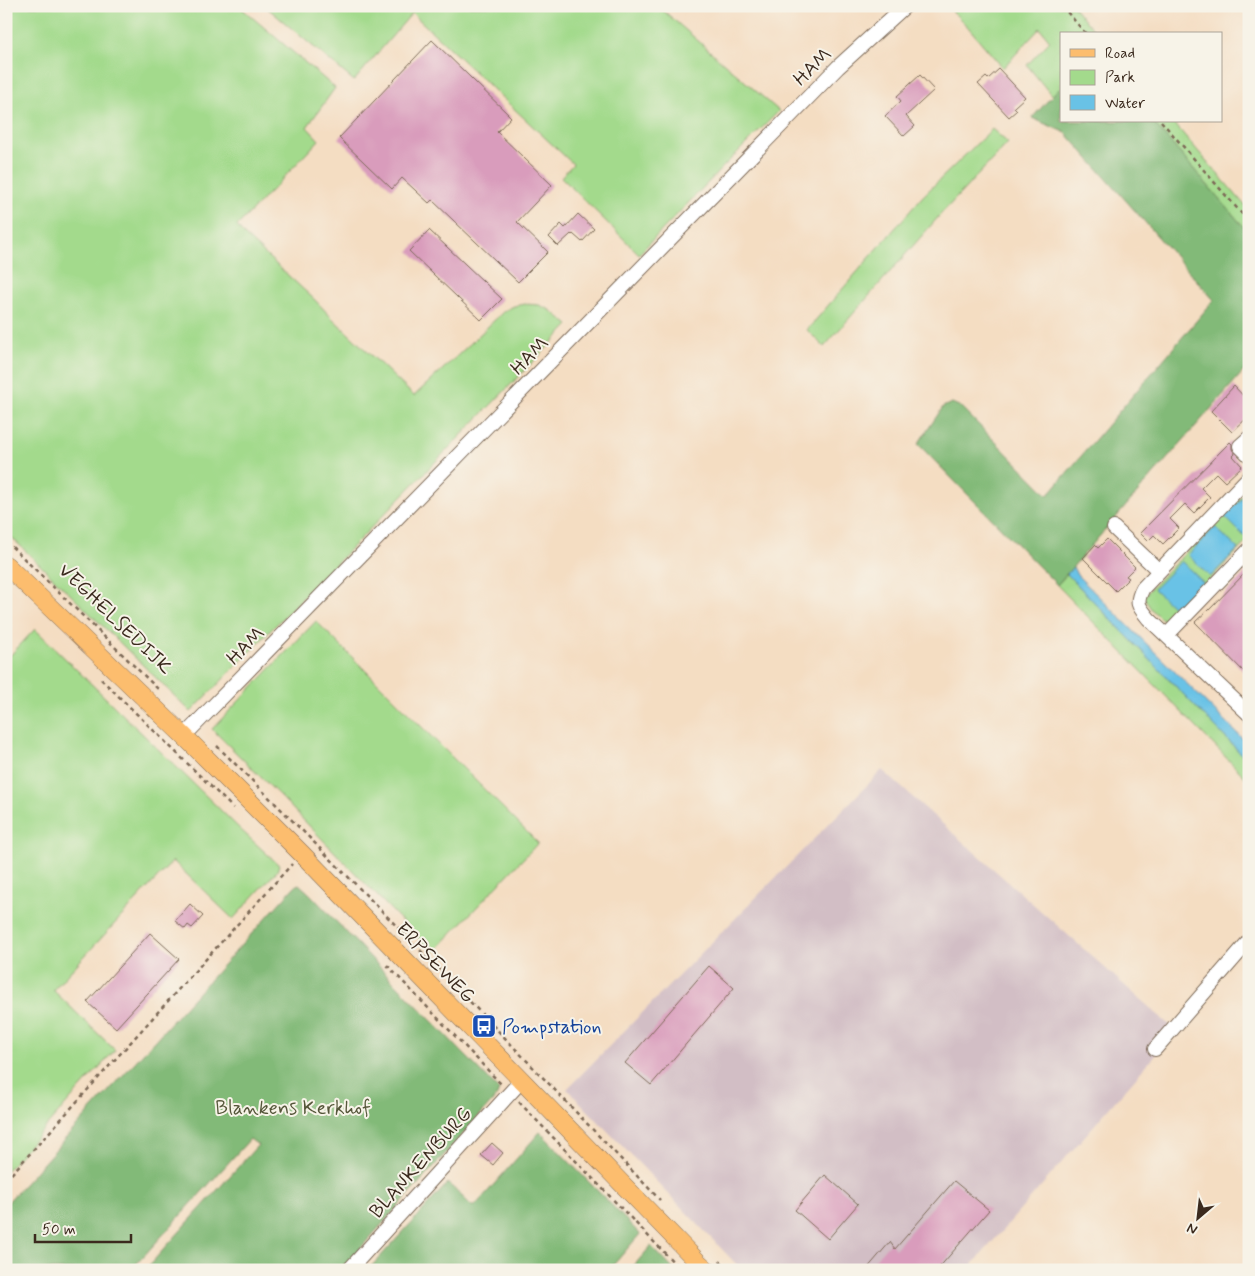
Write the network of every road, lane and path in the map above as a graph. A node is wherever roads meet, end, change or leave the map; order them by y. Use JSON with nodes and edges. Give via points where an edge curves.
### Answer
{"nodes":[{"id":1,"x":905,"y":6,"type":"edge"},
{"id":2,"x":1062,"y":6,"type":"edge"},
{"id":3,"x":1084,"y":32,"type":"edge"},
{"id":4,"x":1163,"y":122,"type":"edge"},
{"id":5,"x":1249,"y":222,"type":"edge"},
{"id":6,"x":1249,"y":438,"type":"edge"},
{"id":7,"x":1249,"y":455,"type":"edge"},
{"id":8,"x":1249,"y":477,"type":"edge"},
{"id":9,"x":1114,"y":528,"type":"dead end"},
{"id":10,"x":6,"y":541,"type":"edge"},
{"id":11,"x":1249,"y":550,"type":"edge"},
{"id":12,"x":6,"y":565,"type":"edge"},
{"id":13,"x":1159,"y":571,"type":"junction"},
{"id":14,"x":1167,"y":635,"type":"junction"},
{"id":15,"x":160,"y":691,"type":"dead end"},
{"id":16,"x":1249,"y":714,"type":"edge"},
{"id":17,"x":178,"y":742,"type":"junction"},
{"id":18,"x":216,"y":745,"type":"dead end"},
{"id":19,"x":235,"y":810,"type":"dead end"},
{"id":20,"x":302,"y":854,"type":"junction"},
{"id":21,"x":1249,"y":941,"type":"edge"},
{"id":22,"x":386,"y":965,"type":"dead end"},
{"id":23,"x":1155,"y":1049,"type":"dead end"},
{"id":24,"x":516,"y":1087,"type":"junction"},
{"id":25,"x":6,"y":1180,"type":"edge"},
{"id":26,"x":661,"y":1200,"type":"dead end"},
{"id":27,"x":703,"y":1267,"type":"edge"},
{"id":28,"x":349,"y":1270,"type":"edge"},
{"id":29,"x":681,"y":1270,"type":"edge"}],
"edges":[{"from":1,"to":17,"type":"street","name":"HAM","via":[[838,67]]},
{"from":2,"to":3,"type":"path"},
{"from":4,"to":5,"type":"path"},
{"from":6,"to":7,"type":"street","via":[[1240,446]]},
{"from":8,"to":13,"type":"street"},
{"from":9,"to":13,"type":"street"},
{"from":10,"to":15,"type":"path","name":"VEGHELSEDIJK"},
{"from":11,"to":14,"type":"street"},
{"from":12,"to":17,"type":"main road","name":"VEGHELSEDIJK"},
{"from":13,"to":14,"type":"street","via":[[1143,588],[1138,598],[1139,607]]},
{"from":14,"to":16,"type":"street"},
{"from":17,"to":19,"type":"path"},
{"from":17,"to":20,"type":"main road","name":"ERPSEWEG"},
{"from":18,"to":26,"type":"path","name":"ERPSEWEG"},
{"from":20,"to":24,"type":"main road","name":"ERPSEWEG","via":[[476,1033]]},
{"from":20,"to":25,"type":"path"},
{"from":21,"to":23,"type":"street"},
{"from":22,"to":24,"type":"path","name":"ERPSEWEG"},
{"from":24,"to":27,"type":"main road","name":"ERPSEWEG"},
{"from":24,"to":28,"type":"street","name":"BLANKENBURG"},
{"from":24,"to":29,"type":"path","name":"ERPSEWEG"}]}
